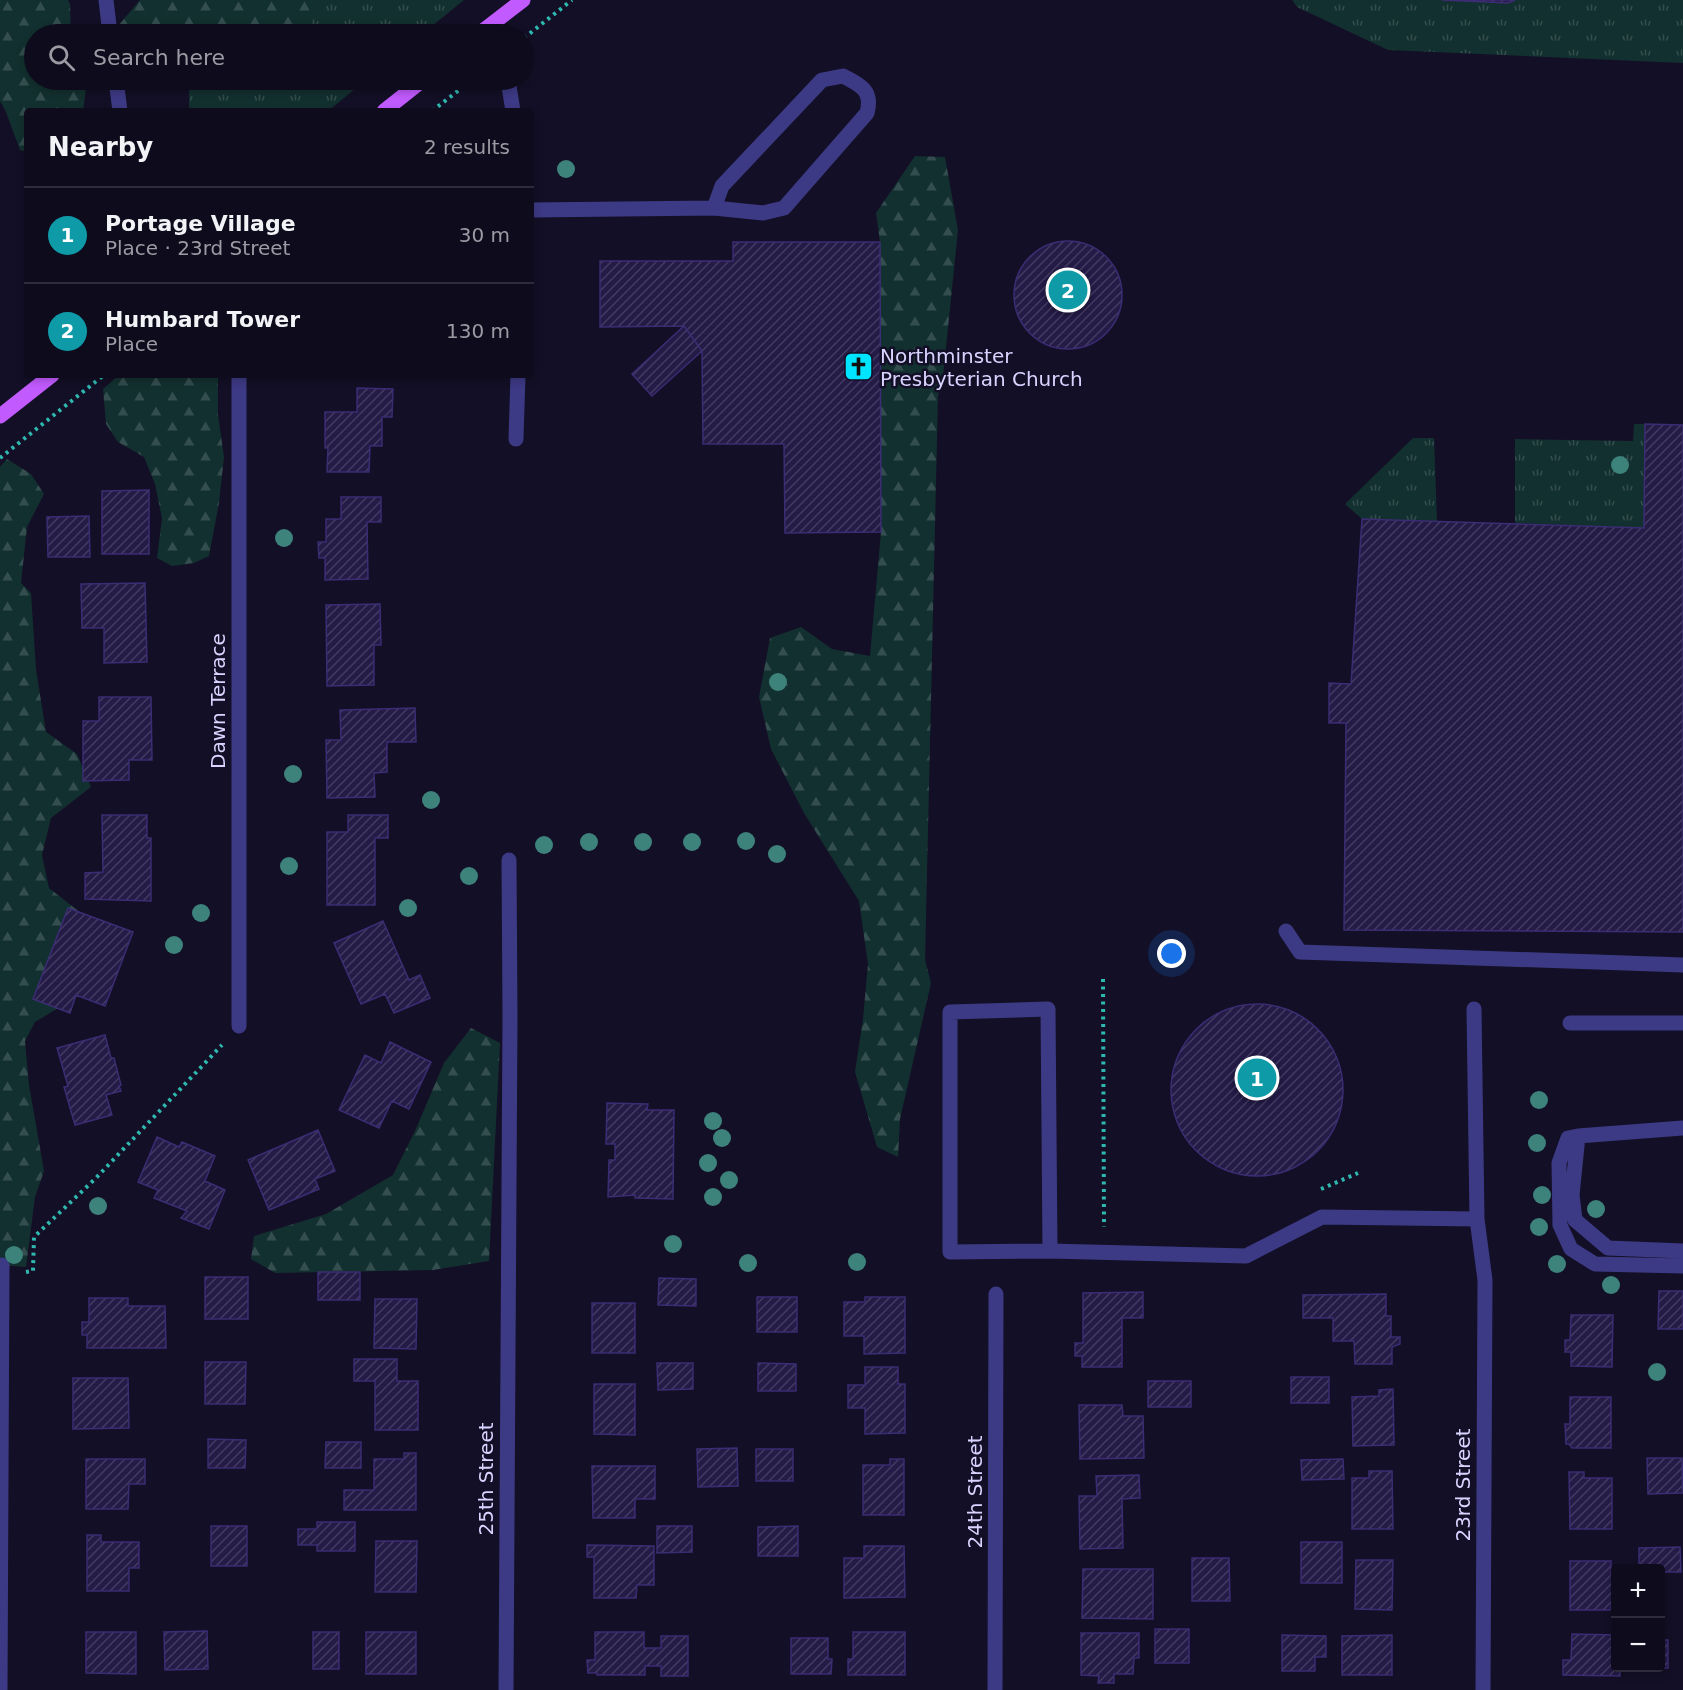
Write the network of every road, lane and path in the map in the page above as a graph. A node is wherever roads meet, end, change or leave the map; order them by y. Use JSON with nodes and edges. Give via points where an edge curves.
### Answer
{"nodes":[{"id":1,"x":106,"y":0,"type":"edge"},
{"id":2,"x":523,"y":0,"type":"edge"},
{"id":3,"x":572,"y":0,"type":"edge"},
{"id":4,"x":109,"y":24,"type":"edge"},
{"id":5,"x":494,"y":24,"type":"edge"},
{"id":6,"x":534,"y":30,"type":"edge"},
{"id":7,"x":117,"y":90,"type":"edge"},
{"id":8,"x":410,"y":90,"type":"edge"},
{"id":9,"x":459,"y":90,"type":"edge"},
{"id":10,"x":510,"y":90,"type":"edge"},
{"id":11,"x":120,"y":108,"type":"edge"},
{"id":12,"x":388,"y":108,"type":"edge"},
{"id":13,"x":436,"y":108,"type":"edge"},
{"id":14,"x":513,"y":108,"type":"edge"},
{"id":15,"x":714,"y":208,"type":"junction"},
{"id":16,"x":534,"y":210,"type":"edge"},
{"id":17,"x":48,"y":378,"type":"edge"},
{"id":18,"x":100,"y":378,"type":"edge"},
{"id":19,"x":239,"y":378,"type":"edge"},
{"id":20,"x":518,"y":378,"type":"edge"},
{"id":21,"x":0,"y":416,"type":"edge"},
{"id":22,"x":516,"y":439,"type":"dead end"},
{"id":23,"x":0,"y":458,"type":"edge"},
{"id":24,"x":509,"y":860,"type":"dead end"},
{"id":25,"x":1286,"y":931,"type":"dead end"},
{"id":26,"x":1683,"y":965,"type":"edge"},
{"id":27,"x":1103,"y":979,"type":"dead end"},
{"id":28,"x":1473,"y":1009,"type":"dead end"},
{"id":29,"x":1570,"y":1023,"type":"dead end"},
{"id":30,"x":1683,"y":1023,"type":"edge"},
{"id":31,"x":239,"y":1026,"type":"joint"},
{"id":32,"x":1683,"y":1128,"type":"edge"},
{"id":33,"x":1578,"y":1136,"type":"junction"},
{"id":34,"x":1358,"y":1173,"type":"dead end"},
{"id":35,"x":1319,"y":1190,"type":"dead end"},
{"id":36,"x":1477,"y":1219,"type":"junction"},
{"id":37,"x":1116,"y":1227,"type":"dead end"},
{"id":38,"x":1050,"y":1251,"type":"junction"},
{"id":39,"x":1683,"y":1251,"type":"edge"},
{"id":40,"x":1683,"y":1266,"type":"edge"},
{"id":41,"x":2,"y":1269,"type":"joint"},
{"id":42,"x":996,"y":1294,"type":"dead end"},
{"id":43,"x":0,"y":1690,"type":"edge"},
{"id":44,"x":506,"y":1690,"type":"edge"},
{"id":45,"x":995,"y":1690,"type":"edge"},
{"id":46,"x":1484,"y":1690,"type":"edge"}],
"edges":[{"from":1,"to":4,"type":"street"},
{"from":2,"to":5,"type":"main road"},
{"from":3,"to":6,"type":"path"},
{"from":7,"to":11,"type":"street"},
{"from":8,"to":12,"type":"main road"},
{"from":9,"to":13,"type":"path"},
{"from":10,"to":14,"type":"street"},
{"from":15,"to":15,"type":"street","via":[[763,213],[784,208],[867,113],[867,93],[843,75],[822,80],[722,186]]},
{"from":15,"to":16,"type":"street"},
{"from":17,"to":21,"type":"main road"},
{"from":18,"to":23,"type":"path"},
{"from":19,"to":31,"type":"street","name":"Dawn Terrace"},
{"from":20,"to":22,"type":"street"},
{"from":24,"to":44,"type":"street","name":"25th Street"},
{"from":25,"to":26,"type":"street","via":[[1300,952]]},
{"from":27,"to":37,"type":"path","via":[[1104,1227]]},
{"from":28,"to":36,"type":"street","name":"23rd Street"},
{"from":29,"to":30,"type":"street"},
{"from":31,"to":41,"type":"path","via":[[96,1178],[34,1237],[33,1271]]},
{"from":32,"to":33,"type":"street"},
{"from":33,"to":39,"type":"street","via":[[1572,1195],[1575,1220],[1608,1248]]},
{"from":33,"to":40,"type":"street","via":[[1568,1138],[1559,1163],[1560,1225],[1571,1249],[1595,1264]]},
{"from":34,"to":35,"type":"path"},
{"from":36,"to":38,"type":"street","via":[[1322,1217],[1246,1256]]},
{"from":36,"to":46,"type":"street","name":"23rd Street","via":[[1485,1280]]},
{"from":38,"to":38,"type":"street","via":[[950,1252],[950,1012],[1048,1009]]},
{"from":41,"to":43,"type":"street"},
{"from":42,"to":45,"type":"street","name":"24th Street"}]}
